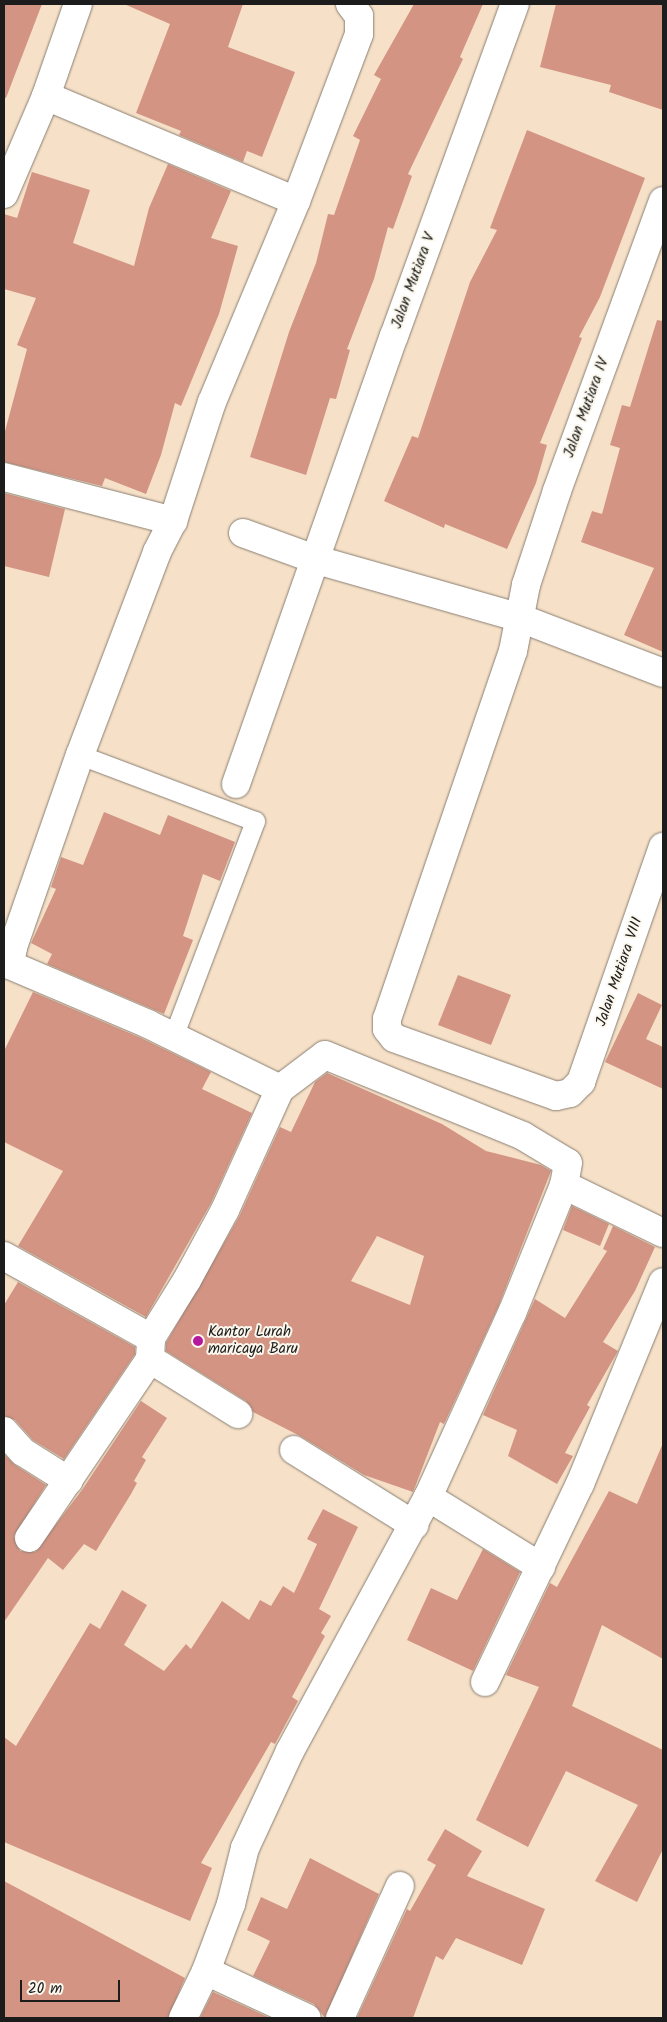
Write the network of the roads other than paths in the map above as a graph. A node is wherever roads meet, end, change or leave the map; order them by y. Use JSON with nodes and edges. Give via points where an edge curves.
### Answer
{"nodes":[{"id":1,"x":78,"y":4,"type":"edge"},
{"id":2,"x":515,"y":4,"type":"edge"},
{"id":3,"x":354,"y":5,"type":"edge"},
{"id":4,"x":46,"y":96,"type":"junction"},
{"id":5,"x":4,"y":194,"type":"edge"},
{"id":6,"x":296,"y":201,"type":"junction"},
{"id":7,"x":663,"y":201,"type":"edge"},
{"id":8,"x":4,"y":477,"type":"edge"},
{"id":9,"x":173,"y":521,"type":"junction"},
{"id":10,"x":243,"y":533,"type":"dead end"},
{"id":11,"x":317,"y":560,"type":"junction"},
{"id":12,"x":520,"y":618,"type":"junction"},
{"id":13,"x":663,"y":673,"type":"edge"},
{"id":14,"x":80,"y":755,"type":"junction"},
{"id":15,"x":236,"y":784,"type":"dead end"},
{"id":16,"x":663,"y":847,"type":"edge"},
{"id":17,"x":8,"y":959,"type":"edge"},
{"id":18,"x":173,"y":1037,"type":"junction"},
{"id":19,"x":280,"y":1090,"type":"junction"},
{"id":20,"x":570,"y":1093,"type":"joint"},
{"id":21,"x":564,"y":1185,"type":"junction"},
{"id":22,"x":663,"y":1233,"type":"edge"},
{"id":23,"x":4,"y":1256,"type":"edge"},
{"id":24,"x":663,"y":1282,"type":"edge"},
{"id":25,"x":151,"y":1348,"type":"junction"},
{"id":26,"x":238,"y":1414,"type":"dead end"},
{"id":27,"x":4,"y":1430,"type":"edge"},
{"id":28,"x":294,"y":1450,"type":"dead end"},
{"id":29,"x":69,"y":1481,"type":"junction"},
{"id":30,"x":428,"y":1497,"type":"junction"},
{"id":31,"x":414,"y":1525,"type":"junction"},
{"id":32,"x":29,"y":1538,"type":"dead end"},
{"id":33,"x":541,"y":1567,"type":"junction"},
{"id":34,"x":485,"y":1682,"type":"dead end"},
{"id":35,"x":400,"y":1886,"type":"dead end"},
{"id":36,"x":206,"y":1971,"type":"junction"},
{"id":37,"x":184,"y":2018,"type":"edge"},
{"id":38,"x":308,"y":2018,"type":"edge"},
{"id":39,"x":340,"y":2018,"type":"edge"}],
"edges":[{"from":1,"to":4,"type":"street"},
{"from":2,"to":11,"type":"street","name":"Jalan Mutiara V","via":[[397,327]]},
{"from":3,"to":6,"type":"street","via":[[359,16],[359,34]]},
{"from":4,"to":5,"type":"street"},
{"from":4,"to":6,"type":"street"},
{"from":6,"to":9,"type":"street","via":[[212,402]]},
{"from":7,"to":12,"type":"street","name":"Jalan Mutiara IV","via":[[566,465],[526,585]]},
{"from":8,"to":9,"type":"street"},
{"from":9,"to":14,"type":"street","via":[[157,552],[101,707]]},
{"from":10,"to":11,"type":"street"},
{"from":11,"to":12,"type":"street"},
{"from":11,"to":15,"type":"street","name":"Jalan Mutiara V"},
{"from":12,"to":13,"type":"street"},
{"from":12,"to":20,"type":"street","name":"Jalan Mutiara IV","via":[[513,651],[387,1019],[387,1028],[394,1038],[547,1093],[556,1096]]},
{"from":14,"to":17,"type":"street"},
{"from":14,"to":18,"type":"lane","via":[[256,821]]},
{"from":16,"to":20,"type":"street","name":"Jalan Mutiara VIII","via":[[581,1082]]},
{"from":17,"to":18,"type":"street"},
{"from":18,"to":19,"type":"street"},
{"from":19,"to":21,"type":"street","via":[[324,1055],[523,1136],[560,1156],[568,1163]]},
{"from":19,"to":25,"type":"street","via":[[225,1210]]},
{"from":21,"to":22,"type":"street"},
{"from":21,"to":30,"type":"street","via":[[512,1313]]},
{"from":23,"to":25,"type":"street"},
{"from":24,"to":33,"type":"street","via":[[580,1484]]},
{"from":25,"to":26,"type":"street"},
{"from":25,"to":29,"type":"street"},
{"from":27,"to":29,"type":"street","via":[[23,1452]]},
{"from":28,"to":31,"type":"street"},
{"from":29,"to":32,"type":"street"},
{"from":30,"to":31,"type":"street"},
{"from":30,"to":33,"type":"street"},
{"from":31,"to":36,"type":"street","via":[[290,1751],[245,1848],[231,1904]]},
{"from":33,"to":34,"type":"street"},
{"from":35,"to":39,"type":"street"},
{"from":36,"to":37,"type":"street"},
{"from":36,"to":38,"type":"street"}]}
